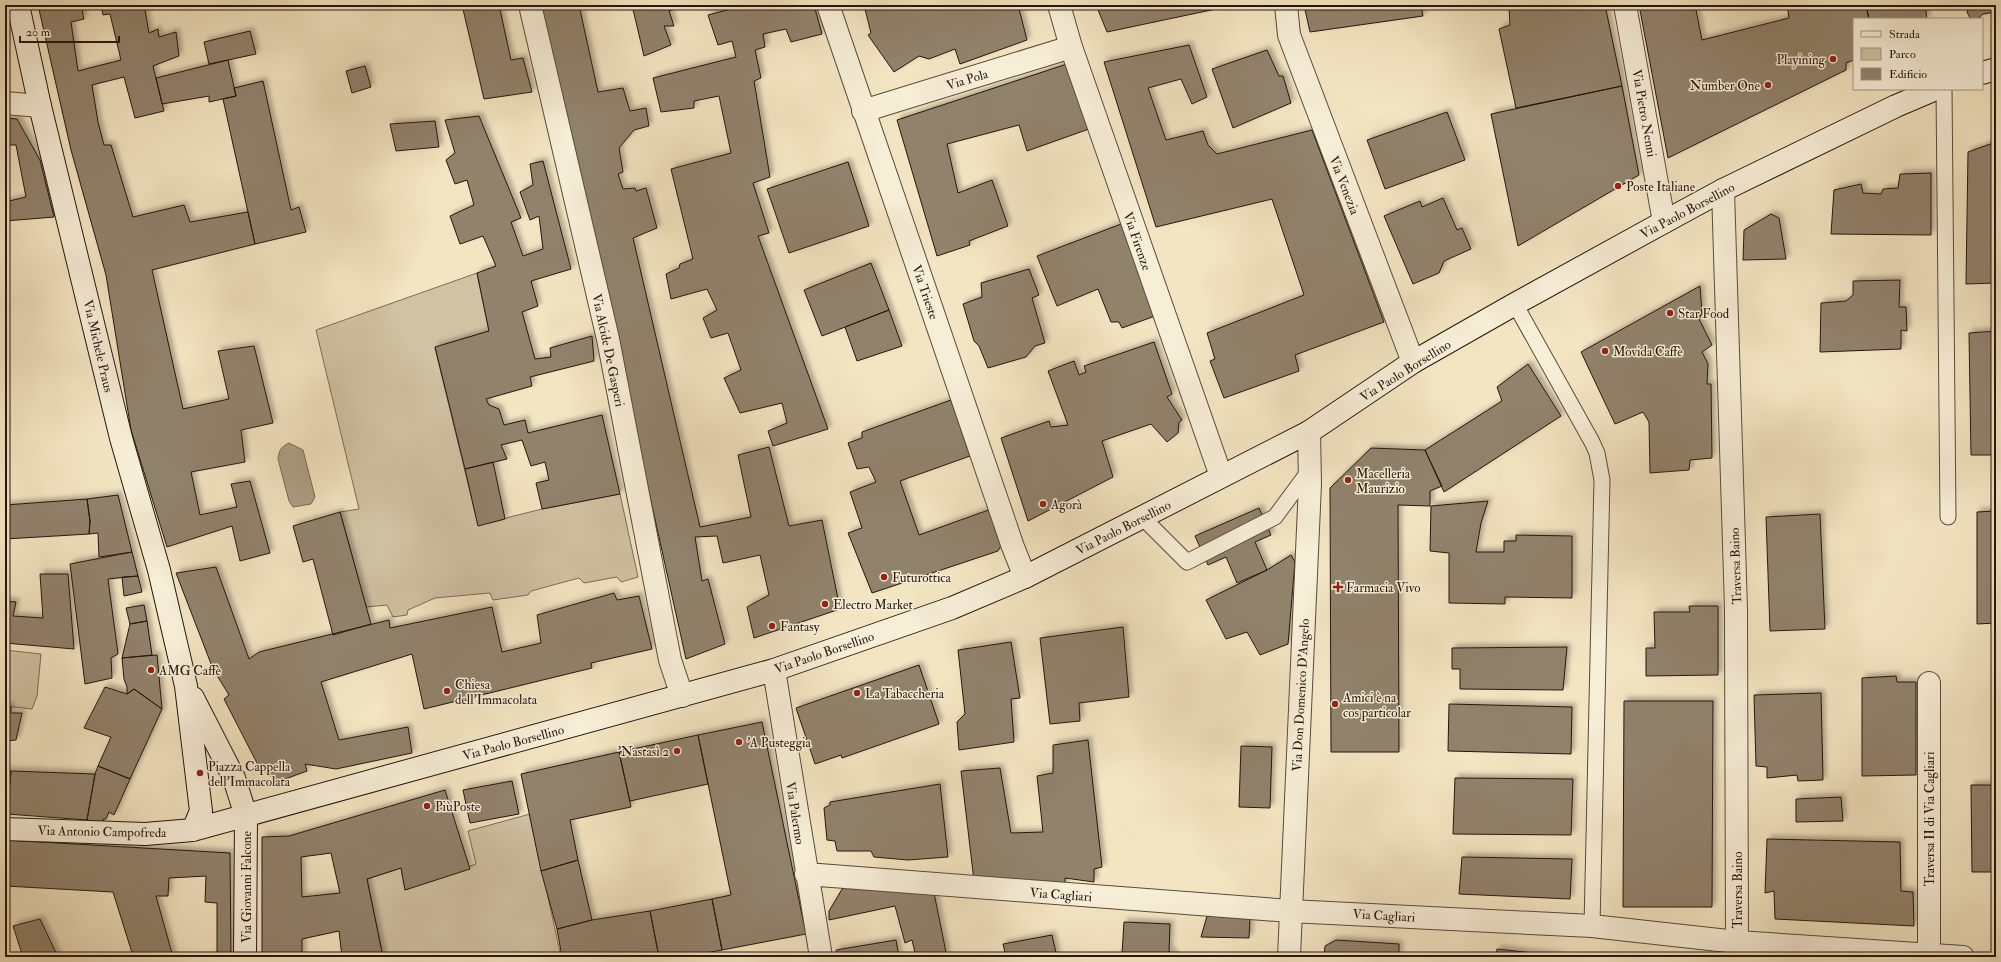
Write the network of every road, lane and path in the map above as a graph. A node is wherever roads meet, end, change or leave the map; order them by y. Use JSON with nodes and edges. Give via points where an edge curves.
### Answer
{"nodes":[{"id":1,"x":18,"y":5,"type":"edge"},
{"id":2,"x":530,"y":5,"type":"edge"},
{"id":3,"x":828,"y":5,"type":"edge"},
{"id":4,"x":1059,"y":5,"type":"edge"},
{"id":5,"x":1286,"y":5,"type":"edge"},
{"id":6,"x":1625,"y":5,"type":"edge"},
{"id":7,"x":1070,"y":47,"type":"junction"},
{"id":8,"x":1996,"y":69,"type":"edge"},
{"id":9,"x":1983,"y":74,"type":"edge"},
{"id":10,"x":1934,"y":90,"type":"edge"},
{"id":11,"x":1944,"y":90,"type":"edge"},
{"id":12,"x":5,"y":104,"type":"edge"},
{"id":13,"x":40,"y":106,"type":"junction"},
{"id":14,"x":863,"y":111,"type":"junction"},
{"id":15,"x":1723,"y":190,"type":"junction"},
{"id":16,"x":1664,"y":222,"type":"junction"},
{"id":17,"x":1515,"y":304,"type":"junction"},
{"id":18,"x":1413,"y":362,"type":"junction"},
{"id":19,"x":1309,"y":432,"type":"junction"},
{"id":20,"x":1309,"y":471,"type":"junction"},
{"id":21,"x":1220,"y":476,"type":"junction"},
{"id":22,"x":1142,"y":517,"type":"junction"},
{"id":23,"x":1948,"y":517,"type":"dead end"},
{"id":24,"x":1026,"y":577,"type":"junction"},
{"id":25,"x":774,"y":670,"type":"junction"},
{"id":26,"x":1928,"y":683,"type":"dead end"},
{"id":27,"x":186,"y":686,"type":"junction"},
{"id":28,"x":682,"y":696,"type":"junction"},
{"id":29,"x":246,"y":816,"type":"junction"},
{"id":30,"x":5,"y":829,"type":"edge"},
{"id":31,"x":193,"y":830,"type":"junction"},
{"id":32,"x":806,"y":874,"type":"junction"},
{"id":33,"x":1290,"y":911,"type":"junction"},
{"id":34,"x":1592,"y":926,"type":"junction"},
{"id":35,"x":1737,"y":942,"type":"junction"},
{"id":36,"x":1929,"y":954,"type":"junction"},
{"id":37,"x":245,"y":957,"type":"edge"},
{"id":38,"x":821,"y":957,"type":"edge"},
{"id":39,"x":1289,"y":957,"type":"edge"},
{"id":40,"x":1963,"y":957,"type":"edge"}],
"edges":[{"from":1,"to":13,"type":"street","name":"Via Michele Praus"},
{"from":2,"to":28,"type":"street","name":"Via Alcide De Gasperi","via":[[608,339],[670,660]]},
{"from":3,"to":14,"type":"street","name":"Via Trieste"},
{"from":4,"to":7,"type":"street","name":"Via Firenze"},
{"from":5,"to":18,"type":"street","name":"Via Venezia","via":[[1289,35]]},
{"from":6,"to":16,"type":"street","name":"Via Pietro Nenni"},
{"from":7,"to":14,"type":"street","name":"Via Pola"},
{"from":7,"to":21,"type":"street","name":"Via Firenze"},
{"from":8,"to":9,"type":"street"},
{"from":10,"to":15,"type":"street","name":"Via Paolo Borsellino"},
{"from":11,"to":23,"type":"lane"},
{"from":12,"to":13,"type":"street"},
{"from":13,"to":27,"type":"street","name":"Via Michele Praus","via":[[121,438],[159,570]]},
{"from":14,"to":24,"type":"street","name":"Via Trieste","via":[[1013,547]]},
{"from":15,"to":16,"type":"street","name":"Via Paolo Borsellino"},
{"from":15,"to":35,"type":"street","name":"Traversa Baino","via":[[1736,609]]},
{"from":16,"to":17,"type":"street","name":"Via Paolo Borsellino"},
{"from":17,"to":18,"type":"street","name":"Via Paolo Borsellino"},
{"from":17,"to":34,"type":"lane","via":[[1592,442],[1597,453],[1602,480]]},
{"from":18,"to":19,"type":"street","name":"Via Paolo Borsellino"},
{"from":19,"to":20,"type":"street","name":"Via Don Domenico D'Angelo"},
{"from":19,"to":21,"type":"street","name":"Via Paolo Borsellino"},
{"from":20,"to":22,"type":"lane","via":[[1275,517],[1187,562]]},
{"from":20,"to":33,"type":"street","name":"Via Don Domenico D'Angelo"},
{"from":21,"to":22,"type":"street","name":"Via Paolo Borsellino"},
{"from":22,"to":24,"type":"street","name":"Via Paolo Borsellino"},
{"from":24,"to":25,"type":"street","name":"Via Paolo Borsellino","via":[[952,608]]},
{"from":25,"to":28,"type":"street","name":"Via Paolo Borsellino"},
{"from":25,"to":32,"type":"street","name":"Via Palermo"},
{"from":26,"to":36,"type":"street","name":"Traversa II di Via Cagliari"},
{"from":27,"to":29,"type":"street","name":"Via Michele Praus","via":[[234,778]]},
{"from":27,"to":31,"type":"street","name":"Via Michele Praus","via":[[201,811]]},
{"from":28,"to":29,"type":"street","name":"Via Paolo Borsellino"},
{"from":29,"to":31,"type":"street","name":"Via Antonio Campofreda"},
{"from":29,"to":37,"type":"street","name":"Via Giovanni Falcone"},
{"from":30,"to":31,"type":"street","name":"Via Antonio Campofreda","via":[[145,834]]},
{"from":32,"to":33,"type":"street","name":"Via Cagliari"},
{"from":32,"to":38,"type":"street","name":"Via Palermo"},
{"from":33,"to":34,"type":"street","name":"Via Cagliari"},
{"from":33,"to":39,"type":"street","name":"Via Don Domenico D'Angelo"},
{"from":34,"to":35,"type":"street","name":"Via Cagliari"},
{"from":35,"to":36,"type":"street","name":"Via Cagliari"},
{"from":36,"to":40,"type":"street","name":"Via Cagliari"}]}
